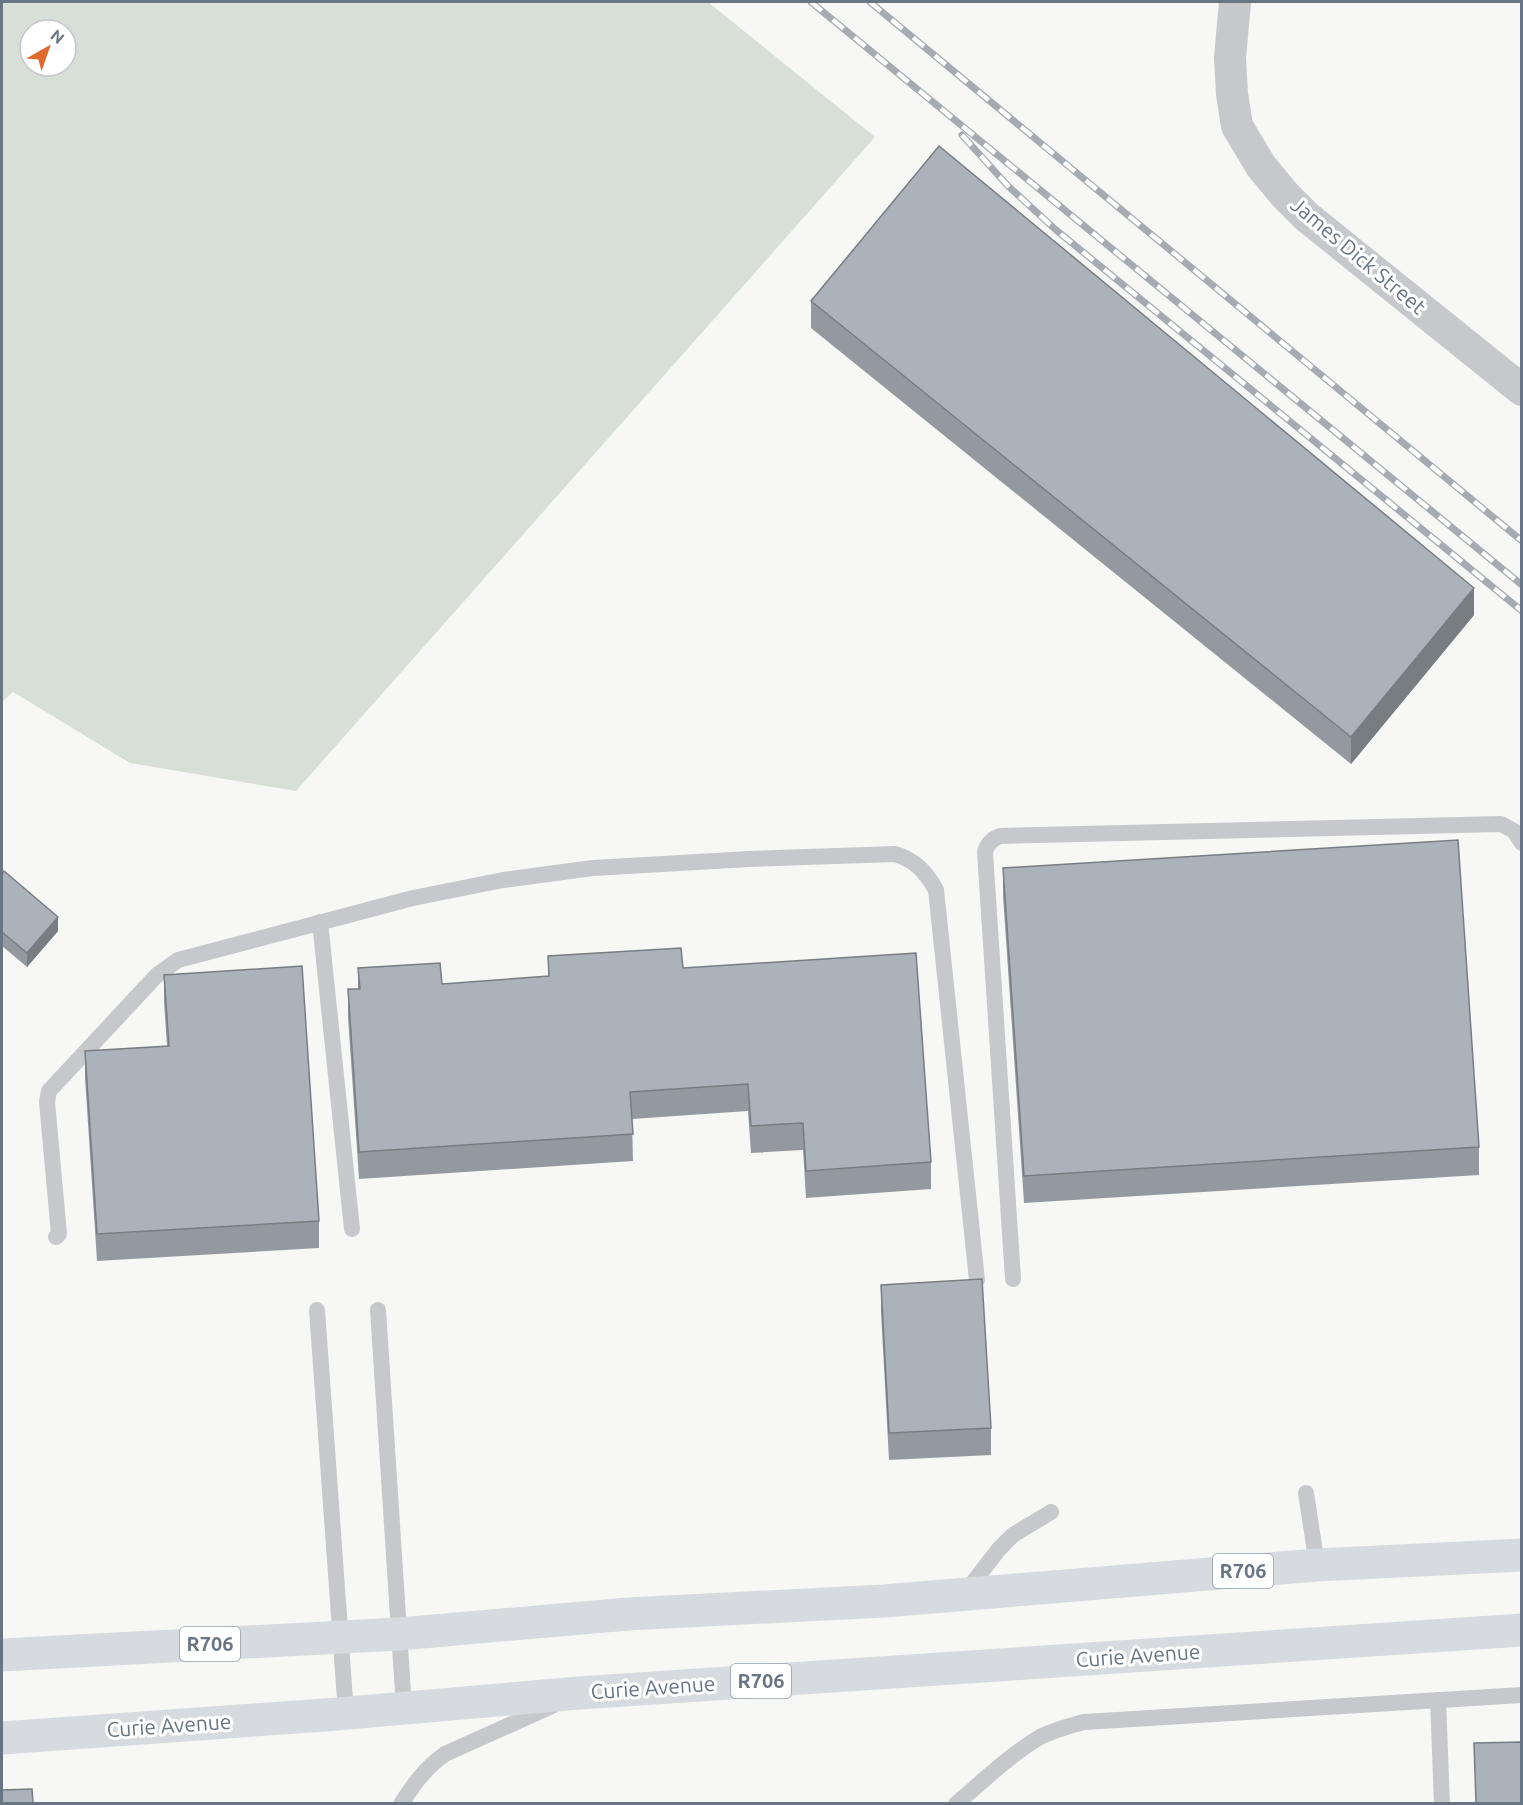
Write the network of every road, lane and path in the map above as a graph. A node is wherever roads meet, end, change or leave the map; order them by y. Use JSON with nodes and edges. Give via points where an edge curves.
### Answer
{"nodes":[{"id":1,"x":1217,"y":2,"type":"edge"},
{"id":2,"x":1235,"y":2,"type":"edge"},
{"id":3,"x":1230,"y":58,"type":"junction"},
{"id":4,"x":1518,"y":381,"type":"edge"},
{"id":5,"x":1521,"y":843,"type":"edge"},
{"id":6,"x":320,"y":922,"type":"junction"},
{"id":7,"x":352,"y":1229,"type":"dead end"},
{"id":8,"x":56,"y":1237,"type":"dead end"},
{"id":9,"x":1013,"y":1279,"type":"dead end"},
{"id":10,"x":977,"y":1281,"type":"edge"},
{"id":11,"x":317,"y":1310,"type":"dead end"},
{"id":12,"x":378,"y":1310,"type":"dead end"},
{"id":13,"x":1306,"y":1493,"type":"dead end"},
{"id":14,"x":1051,"y":1512,"type":"dead end"},
{"id":15,"x":1521,"y":1555,"type":"edge"},
{"id":16,"x":1317,"y":1565,"type":"junction"},
{"id":17,"x":964,"y":1594,"type":"junction"},
{"id":18,"x":1521,"y":1630,"type":"edge"},
{"id":19,"x":399,"y":1634,"type":"junction"},
{"id":20,"x":340,"y":1636,"type":"junction"},
{"id":21,"x":2,"y":1655,"type":"edge"},
{"id":22,"x":579,"y":1693,"type":"junction"},
{"id":23,"x":1521,"y":1695,"type":"edge"},
{"id":24,"x":1438,"y":1700,"type":"junction"},
{"id":25,"x":404,"y":1708,"type":"junction"},
{"id":26,"x":346,"y":1713,"type":"junction"},
{"id":27,"x":2,"y":1738,"type":"edge"},
{"id":28,"x":401,"y":1803,"type":"edge"},
{"id":29,"x":956,"y":1803,"type":"edge"},
{"id":30,"x":1442,"y":1803,"type":"edge"}],
"edges":[{"from":1,"to":3,"type":"street","name":"James Dick Street"},
{"from":2,"to":3,"type":"street","name":"James Dick Street"},
{"from":3,"to":4,"type":"street","name":"James Dick Street","via":[[1237,126],[1261,166],[1285,195],[1307,217]]},
{"from":5,"to":9,"type":"lane","via":[[1514,831],[1501,824],[1000,836],[992,840],[985,852]]},
{"from":6,"to":7,"type":"lane"},
{"from":6,"to":8,"type":"lane","via":[[171,964],[51,1088],[47,1102],[59,1234]]},
{"from":6,"to":10,"type":"lane","via":[[503,880],[593,868],[895,854],[913,862],[927,874],[936,890]]},
{"from":11,"to":20,"type":"lane"},
{"from":12,"to":19,"type":"lane"},
{"from":13,"to":16,"type":"lane"},
{"from":14,"to":17,"type":"lane","via":[[1013,1535]]},
{"from":15,"to":16,"type":"main road","number":"R706"},
{"from":16,"to":17,"type":"main road","number":"R706"},
{"from":17,"to":19,"type":"main road","number":"R706","via":[[628,1614]]},
{"from":18,"to":22,"type":"main road","name":"Curie Avenue","number":"R706"},
{"from":19,"to":20,"type":"main road","number":"R706"},
{"from":19,"to":25,"type":"lane"},
{"from":20,"to":21,"type":"main road","number":"R706"},
{"from":20,"to":26,"type":"lane"},
{"from":22,"to":25,"type":"main road","name":"Curie Avenue","number":"R706"},
{"from":22,"to":28,"type":"lane","via":[[445,1754],[420,1776]]},
{"from":23,"to":24,"type":"lane"},
{"from":24,"to":29,"type":"lane","via":[[1084,1722],[1040,1737]]},
{"from":24,"to":30,"type":"lane"},
{"from":25,"to":26,"type":"main road","name":"Curie Avenue","number":"R706"},
{"from":26,"to":27,"type":"main road","name":"Curie Avenue","number":"R706"}]}
